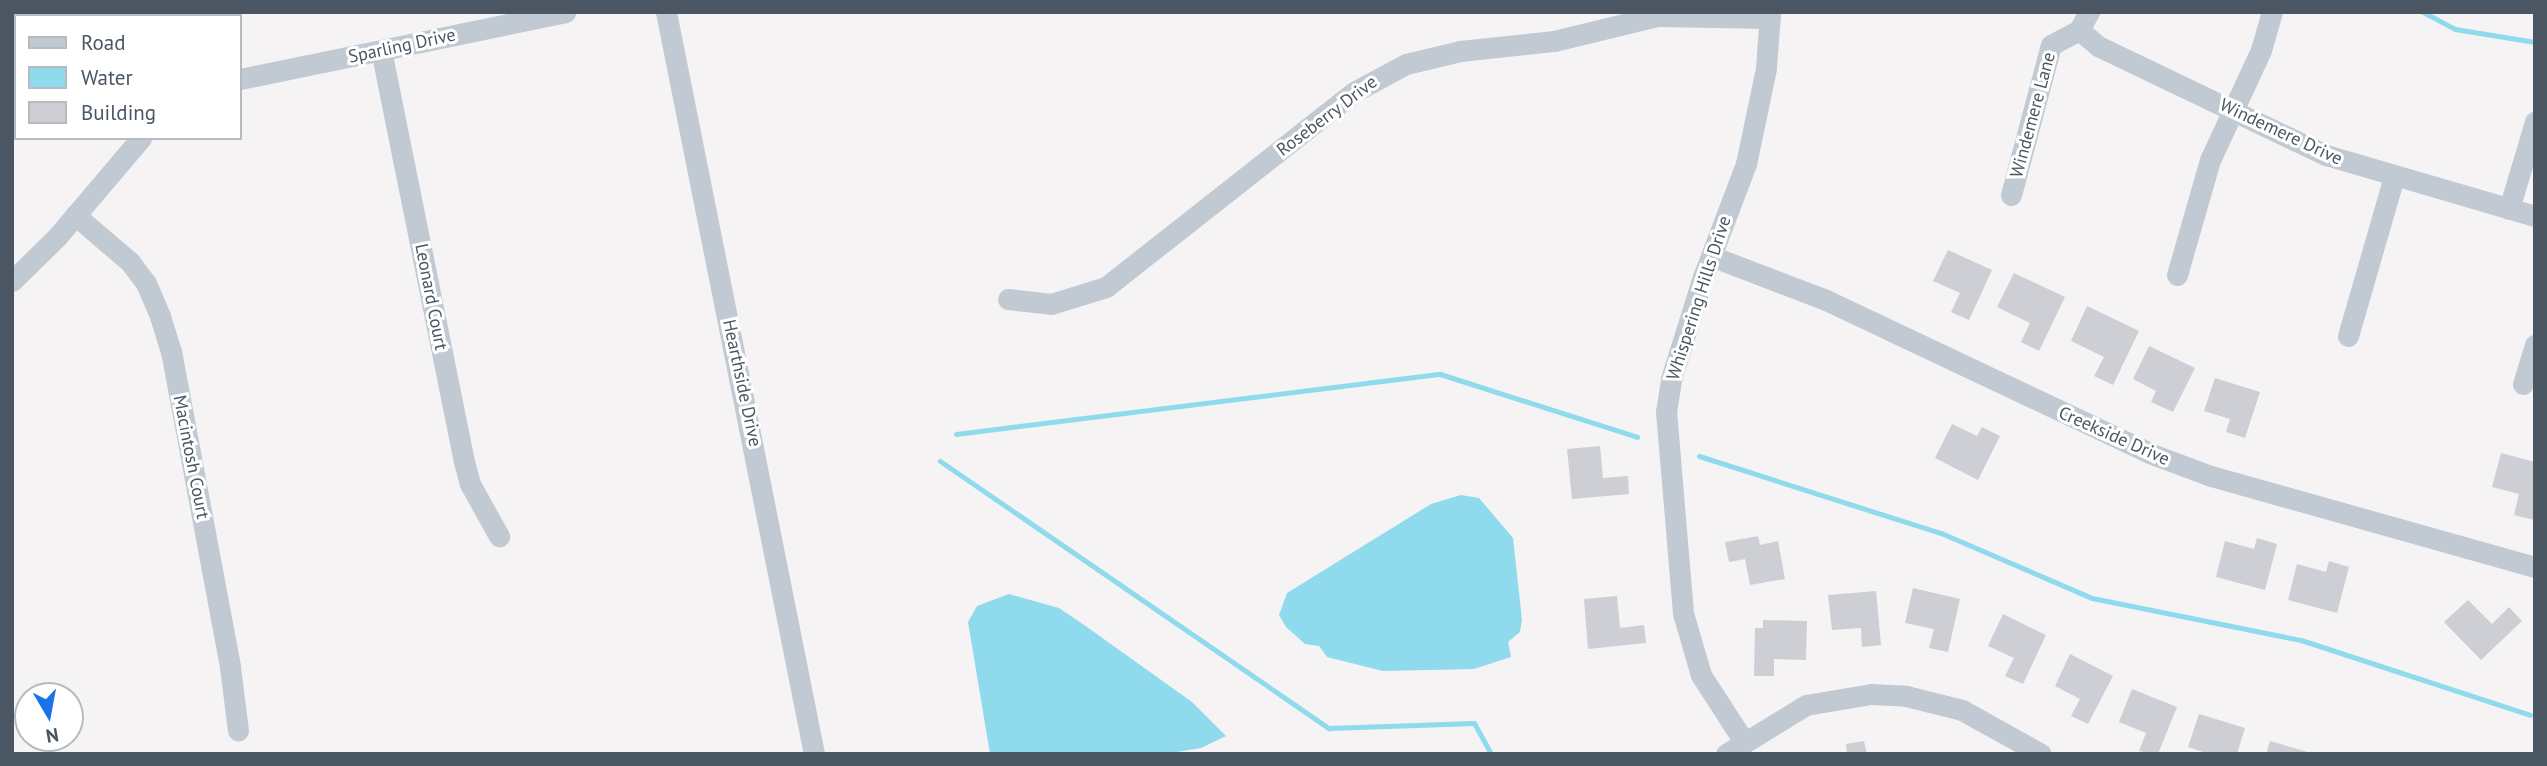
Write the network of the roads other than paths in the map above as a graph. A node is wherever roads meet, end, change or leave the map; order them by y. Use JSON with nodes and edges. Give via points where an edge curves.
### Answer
{"nodes":[{"id":1,"x":565,"y":12,"type":"edge"},
{"id":2,"x":666,"y":12,"type":"edge"},
{"id":3,"x":2272,"y":12,"type":"edge"},
{"id":4,"x":1770,"y":15,"type":"edge"},
{"id":5,"x":2084,"y":21,"type":"edge"},
{"id":6,"x":381,"y":50,"type":"junction"},
{"id":7,"x":242,"y":79,"type":"edge"},
{"id":8,"x":2233,"y":110,"type":"junction"},
{"id":9,"x":2535,"y":122,"type":"edge"},
{"id":10,"x":139,"y":140,"type":"edge"},
{"id":11,"x":2394,"y":177,"type":"junction"},
{"id":12,"x":2011,"y":195,"type":"dead end"},
{"id":13,"x":2510,"y":209,"type":"junction"},
{"id":14,"x":75,"y":215,"type":"junction"},
{"id":15,"x":2535,"y":216,"type":"edge"},
{"id":16,"x":1711,"y":256,"type":"junction"},
{"id":17,"x":2177,"y":275,"type":"dead end"},
{"id":18,"x":12,"y":281,"type":"edge"},
{"id":19,"x":1008,"y":299,"type":"dead end"},
{"id":20,"x":2348,"y":336,"type":"dead end"},
{"id":21,"x":2535,"y":345,"type":"edge"},
{"id":22,"x":2524,"y":384,"type":"dead end"},
{"id":23,"x":499,"y":536,"type":"dead end"},
{"id":24,"x":2535,"y":568,"type":"edge"},
{"id":25,"x":238,"y":730,"type":"dead end"},
{"id":26,"x":1744,"y":740,"type":"junction"},
{"id":27,"x":814,"y":754,"type":"edge"},
{"id":28,"x":1726,"y":754,"type":"edge"},
{"id":29,"x":2040,"y":754,"type":"edge"}],
"edges":[{"from":1,"to":6,"type":"street","name":"Sparling Drive"},
{"from":2,"to":27,"type":"street","name":"Hearthside Drive"},
{"from":3,"to":8,"type":"street","via":[[2261,50]]},
{"from":4,"to":16,"type":"street","name":"Whispering Hills Drive","via":[[1766,68],[1746,164]]},
{"from":4,"to":19,"type":"street","name":"Roseberry Drive","via":[[1657,16],[1554,41],[1460,51],[1406,64],[1354,92],[1106,287],[1051,304]]},
{"from":5,"to":8,"type":"street","name":"Windemere Drive","via":[[2098,46]]},
{"from":5,"to":12,"type":"street","name":"Windemere Lane","via":[[2051,46]]},
{"from":6,"to":7,"type":"street","name":"Sparling Drive"},
{"from":6,"to":23,"type":"street","name":"Leonard Court","via":[[463,458],[470,484]]},
{"from":8,"to":11,"type":"street","name":"Windemere Drive","via":[[2326,155]]},
{"from":8,"to":17,"type":"street","via":[[2210,160]]},
{"from":9,"to":13,"type":"street"},
{"from":10,"to":14,"type":"street"},
{"from":11,"to":13,"type":"street","name":"Windemere Drive"},
{"from":11,"to":20,"type":"street"},
{"from":13,"to":15,"type":"street","name":"Windemere Drive"},
{"from":14,"to":18,"type":"street"},
{"from":14,"to":25,"type":"street","name":"Macintosh Court","via":[[130,262],[146,283],[160,316],[171,351]]},
{"from":16,"to":24,"type":"street","name":"Creekside Drive","via":[[1826,300],[2149,453],[2211,476]]},
{"from":16,"to":26,"type":"street","name":"Whispering Hills Drive","via":[[1671,379],[1668,454],[1683,613],[1691,646],[1717,706]]},
{"from":21,"to":22,"type":"street"},
{"from":26,"to":28,"type":"street"},
{"from":26,"to":29,"type":"street","via":[[1806,705],[1871,694],[1906,696],[1962,710]]}]}
